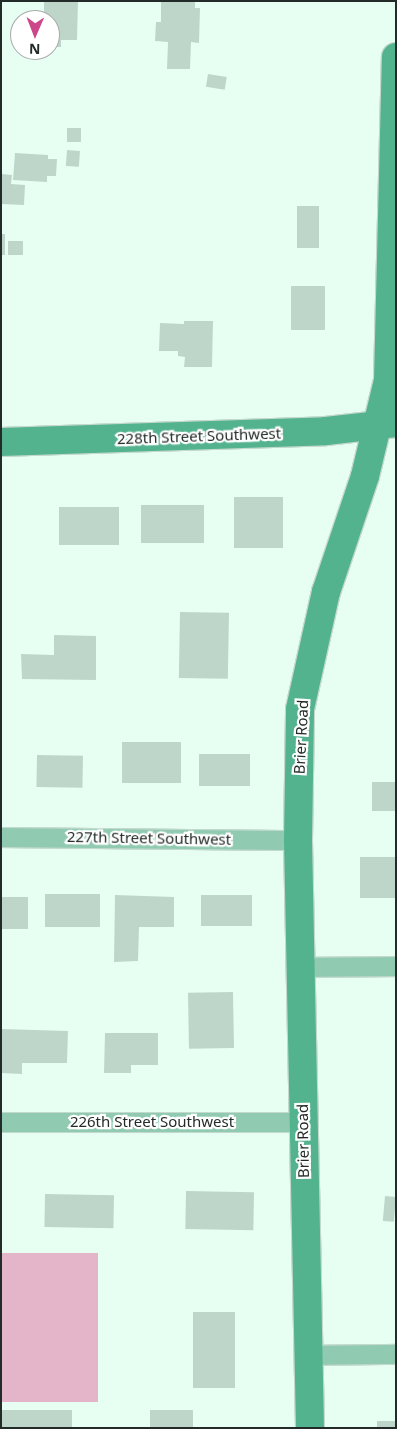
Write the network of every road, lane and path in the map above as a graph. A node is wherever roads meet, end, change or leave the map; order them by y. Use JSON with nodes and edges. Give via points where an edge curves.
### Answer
{"nodes":[{"id":1,"x":396,"y":57,"type":"edge"},
{"id":2,"x":388,"y":424,"type":"edge"},
{"id":3,"x":1,"y":442,"type":"edge"},
{"id":4,"x":1,"y":837,"type":"edge"},
{"id":5,"x":298,"y":840,"type":"junction"},
{"id":6,"x":396,"y":966,"type":"edge"},
{"id":7,"x":301,"y":967,"type":"junction"},
{"id":8,"x":1,"y":1122,"type":"edge"},
{"id":9,"x":302,"y":1122,"type":"junction"},
{"id":10,"x":396,"y":1354,"type":"edge"},
{"id":11,"x":310,"y":1355,"type":"junction"},
{"id":12,"x":310,"y":1428,"type":"edge"}],
"edges":[{"from":1,"to":2,"type":"main road","name":"Brier Road"},
{"from":2,"to":3,"type":"main road","name":"228th Street Southwest","via":[[298,432]]},
{"from":2,"to":5,"type":"main road","name":"Brier Road","via":[[326,592],[300,709]]},
{"from":4,"to":5,"type":"street","name":"227th Street Southwest"},
{"from":5,"to":7,"type":"main road","name":"Brier Road"},
{"from":6,"to":7,"type":"street"},
{"from":7,"to":9,"type":"main road","name":"Brier Road"},
{"from":8,"to":9,"type":"street","name":"226th Street Southwest"},
{"from":9,"to":11,"type":"main road","name":"Brier Road"},
{"from":10,"to":11,"type":"street"},
{"from":11,"to":12,"type":"main road","name":"Brier Road"}]}
